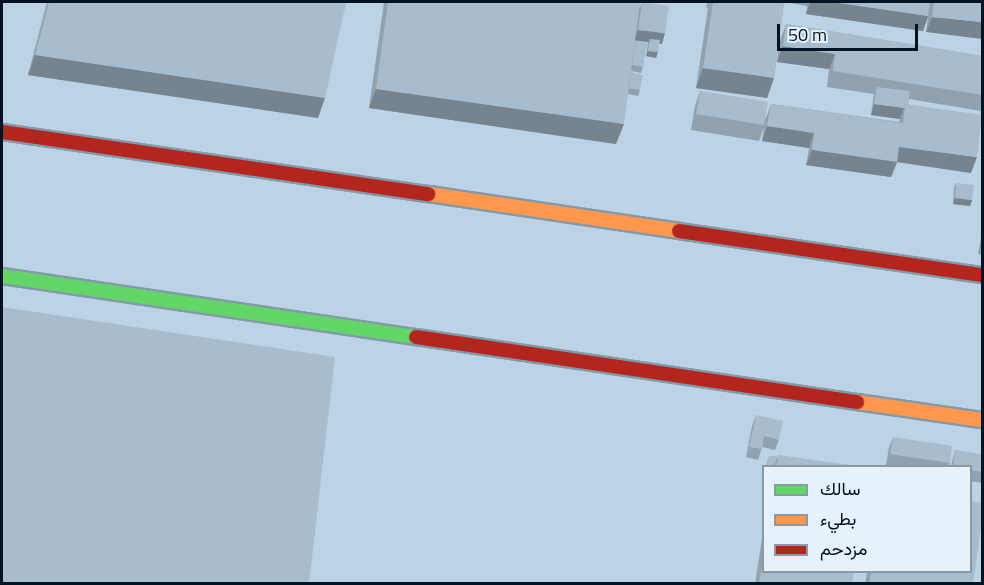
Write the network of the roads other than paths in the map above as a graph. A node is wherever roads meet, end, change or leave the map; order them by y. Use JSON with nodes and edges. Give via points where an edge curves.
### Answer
{"nodes":[{"id":1,"x":2,"y":132,"type":"edge"},
{"id":2,"x":982,"y":275,"type":"edge"},
{"id":3,"x":2,"y":276,"type":"edge"},
{"id":4,"x":982,"y":420,"type":"edge"}],
"edges":[{"from":1,"to":2,"type":"street"},
{"from":3,"to":4,"type":"street"}]}
